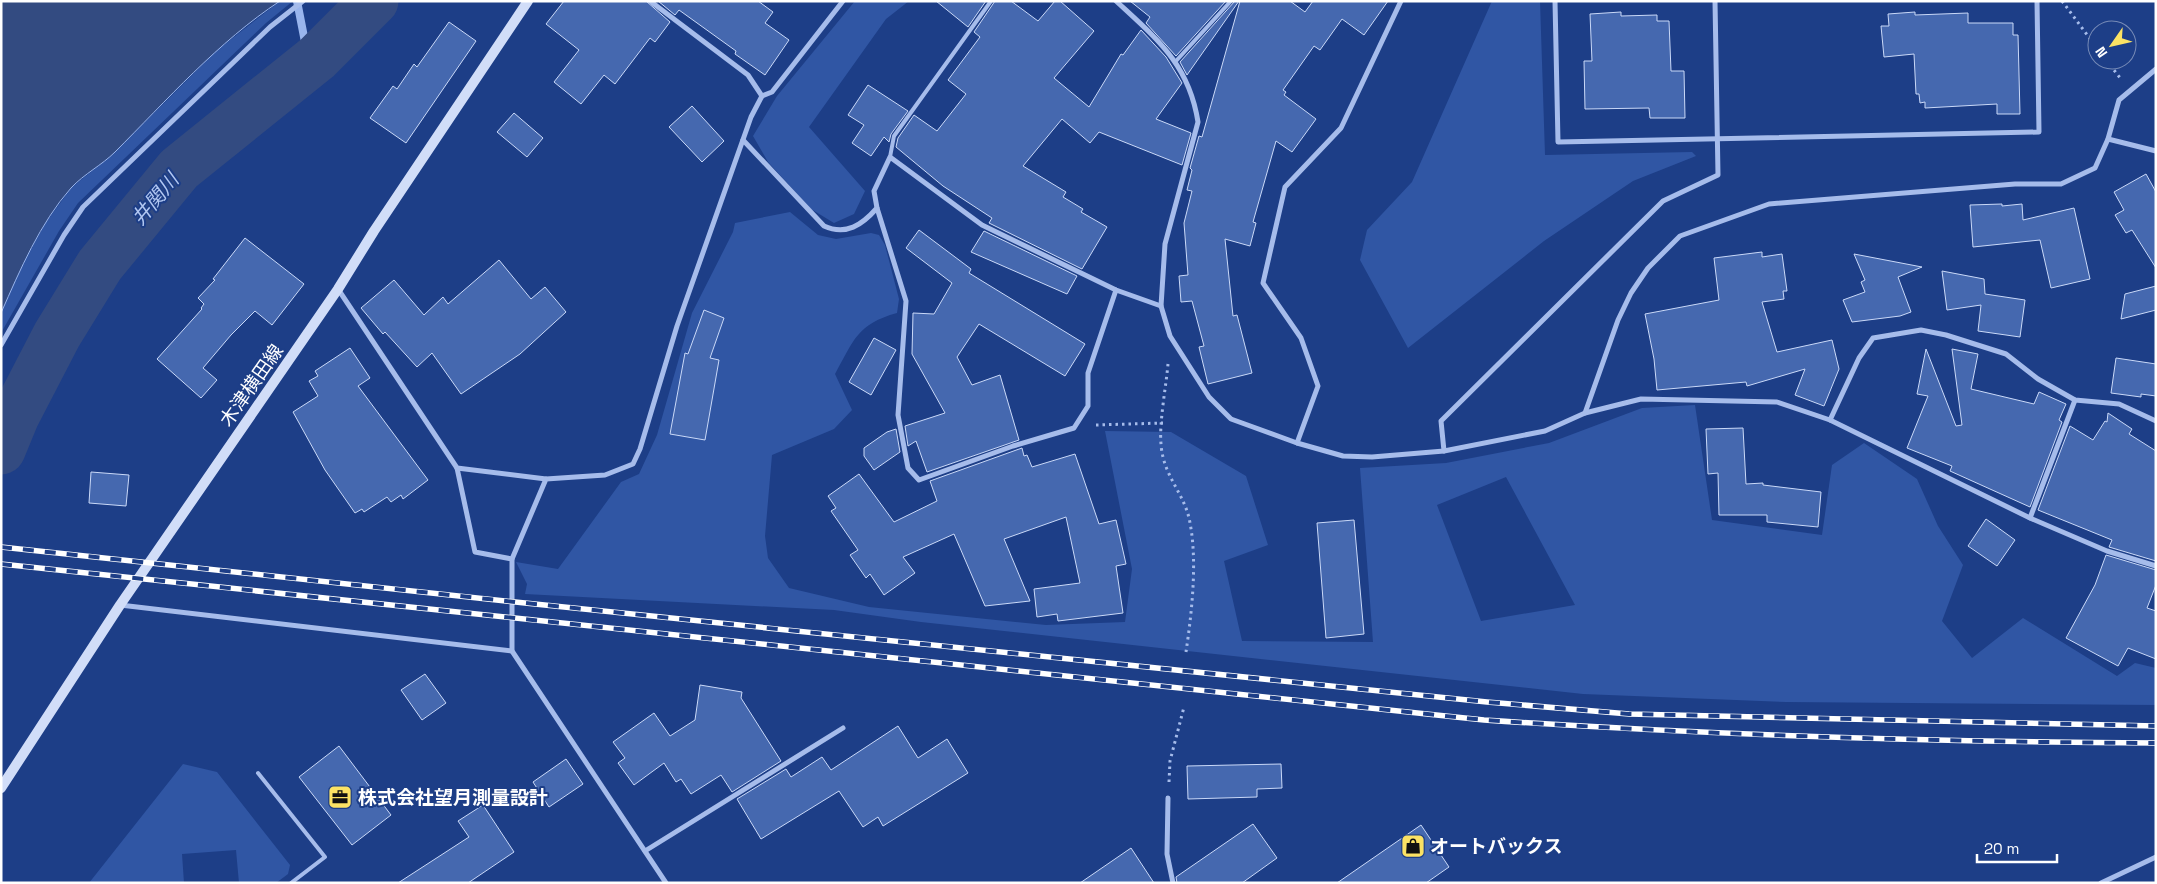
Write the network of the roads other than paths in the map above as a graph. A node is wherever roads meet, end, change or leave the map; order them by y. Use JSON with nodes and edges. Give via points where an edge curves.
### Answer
{"nodes":[{"id":1,"x":303,"y":1,"type":"edge"},
{"id":2,"x":528,"y":1,"type":"edge"},
{"id":3,"x":650,"y":1,"type":"edge"},
{"id":4,"x":843,"y":1,"type":"edge"},
{"id":5,"x":991,"y":1,"type":"edge"},
{"id":6,"x":1116,"y":1,"type":"edge"},
{"id":7,"x":1231,"y":1,"type":"edge"},
{"id":8,"x":1401,"y":1,"type":"edge"},
{"id":9,"x":1555,"y":1,"type":"edge"},
{"id":10,"x":1715,"y":1,"type":"edge"},
{"id":11,"x":2037,"y":1,"type":"edge"},
{"id":12,"x":1176,"y":61,"type":"junction"},
{"id":13,"x":2156,"y":69,"type":"edge"},
{"id":14,"x":762,"y":96,"type":"junction"},
{"id":15,"x":1718,"y":138,"type":"junction"},
{"id":16,"x":2108,"y":139,"type":"junction"},
{"id":17,"x":743,"y":140,"type":"junction"},
{"id":18,"x":2156,"y":151,"type":"edge"},
{"id":19,"x":890,"y":157,"type":"junction"},
{"id":20,"x":877,"y":208,"type":"junction"},
{"id":21,"x":338,"y":289,"type":"junction"},
{"id":22,"x":1116,"y":290,"type":"junction"},
{"id":23,"x":1162,"y":306,"type":"junction"},
{"id":24,"x":1,"y":345,"type":"edge"},
{"id":25,"x":2075,"y":400,"type":"junction"},
{"id":26,"x":1585,"y":414,"type":"junction"},
{"id":27,"x":1830,"y":420,"type":"junction"},
{"id":28,"x":2156,"y":420,"type":"edge"},
{"id":29,"x":1297,"y":443,"type":"junction"},
{"id":30,"x":1444,"y":451,"type":"junction"},
{"id":31,"x":457,"y":468,"type":"junction"},
{"id":32,"x":546,"y":479,"type":"junction"},
{"id":33,"x":2030,"y":518,"type":"junction"},
{"id":34,"x":512,"y":559,"type":"junction"},
{"id":35,"x":2156,"y":566,"type":"edge"},
{"id":36,"x":120,"y":605,"type":"junction"},
{"id":37,"x":512,"y":651,"type":"junction"},
{"id":38,"x":843,"y":728,"type":"dead end"},
{"id":39,"x":258,"y":773,"type":"dead end"},
{"id":40,"x":1,"y":788,"type":"edge"},
{"id":41,"x":1168,"y":798,"type":"road end"},
{"id":42,"x":644,"y":850,"type":"junction"},
{"id":43,"x":2156,"y":857,"type":"edge"},
{"id":44,"x":291,"y":883,"type":"edge"},
{"id":45,"x":666,"y":883,"type":"edge"},
{"id":46,"x":1173,"y":883,"type":"edge"},
{"id":47,"x":2101,"y":883,"type":"edge"}],
"edges":[{"from":1,"to":24,"type":"street","via":[[263,34],[83,207],[64,234]]},
{"from":2,"to":21,"type":"main road","name":"木津横田線"},
{"from":3,"to":14,"type":"street","via":[[748,75]]},
{"from":4,"to":14,"type":"street","via":[[772,92]]},
{"from":5,"to":19,"type":"lane","via":[[894,136]]},
{"from":6,"to":12,"type":"street"},
{"from":7,"to":12,"type":"lane"},
{"from":8,"to":29,"type":"street","via":[[1341,128],[1285,187],[1279,210],[1263,282],[1301,338],[1318,386]]},
{"from":9,"to":15,"type":"street","via":[[1558,142]]},
{"from":10,"to":15,"type":"street"},
{"from":11,"to":15,"type":"street","via":[[2039,132]]},
{"from":12,"to":23,"type":"street","via":[[1195,102],[1198,122],[1165,244]]},
{"from":13,"to":16,"type":"street","via":[[2119,100]]},
{"from":14,"to":17,"type":"street"},
{"from":15,"to":30,"type":"street","via":[[1718,175],[1663,201],[1441,421]]},
{"from":16,"to":18,"type":"street"},
{"from":16,"to":26,"type":"street","via":[[2095,168],[2061,184],[2015,184],[1770,204],[1680,236],[1648,268],[1631,293],[1618,320]]},
{"from":17,"to":20,"type":"street","via":[[824,226],[835,231],[848,229],[865,221]]},
{"from":17,"to":32,"type":"street","via":[[677,326],[633,464],[605,475]]},
{"from":19,"to":20,"type":"street","via":[[874,191]]},
{"from":19,"to":22,"type":"street","via":[[982,225]]},
{"from":20,"to":22,"type":"street","via":[[906,301],[898,416],[908,468],[920,480],[1074,428],[1088,406],[1088,373]]},
{"from":21,"to":31,"type":"street"},
{"from":21,"to":36,"type":"main road","name":"木津横田線"},
{"from":22,"to":23,"type":"street"},
{"from":23,"to":29,"type":"street","via":[[1170,336],[1209,397],[1231,419]]},
{"from":25,"to":27,"type":"street","via":[[2038,379],[2006,354],[1921,330],[1872,338]]},
{"from":25,"to":28,"type":"street","via":[[2119,404]]},
{"from":25,"to":33,"type":"street"},
{"from":26,"to":27,"type":"street","via":[[1641,399],[1728,400],[1777,402]]},
{"from":26,"to":30,"type":"street","via":[[1545,431]]},
{"from":27,"to":33,"type":"street"},
{"from":29,"to":30,"type":"street","via":[[1343,456]]},
{"from":31,"to":32,"type":"street"},
{"from":31,"to":34,"type":"street","via":[[475,552]]},
{"from":32,"to":34,"type":"street"},
{"from":33,"to":35,"type":"street","via":[[2107,551]]},
{"from":34,"to":37,"type":"street"},
{"from":36,"to":37,"type":"street"},
{"from":36,"to":40,"type":"main road","name":"木津横田線"},
{"from":37,"to":42,"type":"street"},
{"from":38,"to":42,"type":"street"},
{"from":39,"to":44,"type":"lane","via":[[325,857]]},
{"from":41,"to":46,"type":"street","via":[[1167,854]]},
{"from":42,"to":45,"type":"street"},
{"from":43,"to":47,"type":"street"}]}
